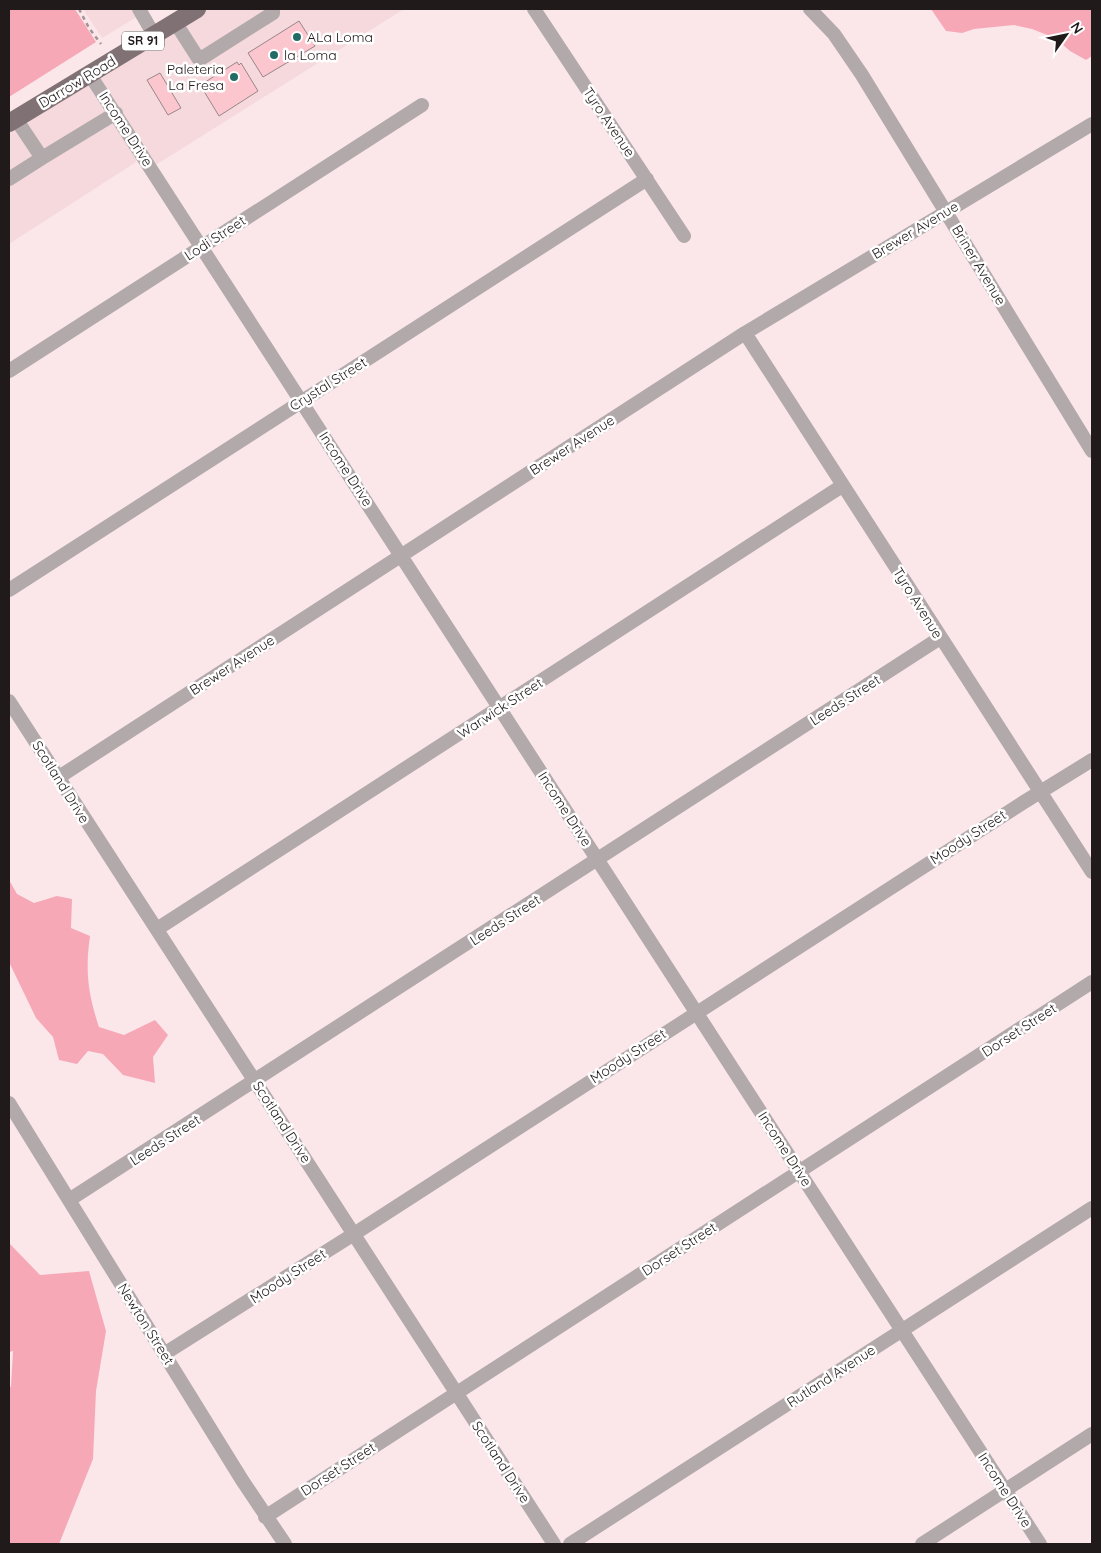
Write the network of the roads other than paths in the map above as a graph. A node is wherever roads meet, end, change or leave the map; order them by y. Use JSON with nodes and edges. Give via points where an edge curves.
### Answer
{"nodes":[{"id":1,"x":139,"y":9,"type":"edge"},
{"id":2,"x":197,"y":9,"type":"edge"},
{"id":3,"x":273,"y":9,"type":"edge"},
{"id":4,"x":534,"y":9,"type":"edge"},
{"id":5,"x":810,"y":9,"type":"edge"},
{"id":6,"x":175,"y":22,"type":"junction"},
{"id":7,"x":154,"y":35,"type":"junction"},
{"id":8,"x":90,"y":75,"type":"junction"},
{"id":9,"x":422,"y":105,"type":"dead end"},
{"id":10,"x":116,"y":114,"type":"junction"},
{"id":11,"x":12,"y":121,"type":"edge"},
{"id":12,"x":1092,"y":124,"type":"edge"},
{"id":13,"x":42,"y":158,"type":"junction"},
{"id":14,"x":9,"y":179,"type":"edge"},
{"id":15,"x":647,"y":179,"type":"junction"},
{"id":16,"x":946,"y":211,"type":"junction"},
{"id":17,"x":684,"y":236,"type":"dead end"},
{"id":18,"x":202,"y":247,"type":"junction"},
{"id":19,"x":745,"y":333,"type":"junction"},
{"id":20,"x":9,"y":371,"type":"edge"},
{"id":21,"x":301,"y":400,"type":"junction"},
{"id":22,"x":1092,"y":451,"type":"edge"},
{"id":23,"x":842,"y":486,"type":"junction"},
{"id":24,"x":401,"y":555,"type":"junction"},
{"id":25,"x":9,"y":590,"type":"edge"},
{"id":26,"x":940,"y":638,"type":"junction"},
{"id":27,"x":9,"y":700,"type":"edge"},
{"id":28,"x":500,"y":708,"type":"junction"},
{"id":29,"x":1092,"y":760,"type":"edge"},
{"id":30,"x":59,"y":778,"type":"junction"},
{"id":31,"x":1040,"y":791,"type":"junction"},
{"id":32,"x":598,"y":859,"type":"junction"},
{"id":33,"x":1092,"y":872,"type":"edge"},
{"id":34,"x":157,"y":929,"type":"junction"},
{"id":35,"x":1092,"y":982,"type":"edge"},
{"id":36,"x":696,"y":1012,"type":"junction"},
{"id":37,"x":255,"y":1082,"type":"junction"},
{"id":38,"x":9,"y":1103,"type":"edge"},
{"id":39,"x":799,"y":1171,"type":"junction"},
{"id":40,"x":69,"y":1200,"type":"junction"},
{"id":41,"x":1092,"y":1208,"type":"edge"},
{"id":42,"x":354,"y":1234,"type":"junction"},
{"id":43,"x":901,"y":1331,"type":"junction"},
{"id":44,"x":164,"y":1354,"type":"junction"},
{"id":45,"x":456,"y":1394,"type":"junction"},
{"id":46,"x":1092,"y":1434,"type":"edge"},
{"id":47,"x":1005,"y":1490,"type":"junction"},
{"id":48,"x":265,"y":1516,"type":"junction"},
{"id":49,"x":285,"y":1544,"type":"edge"},
{"id":50,"x":554,"y":1544,"type":"edge"},
{"id":51,"x":570,"y":1544,"type":"edge"},
{"id":52,"x":922,"y":1544,"type":"edge"},
{"id":53,"x":1040,"y":1544,"type":"edge"}],
"edges":[{"from":1,"to":7,"type":"street"},
{"from":2,"to":6,"type":"main road","name":"Darrow Road","number":"SR 91"},
{"from":3,"to":6,"type":"street","via":[[274,13],[202,58],[198,58]]},
{"from":4,"to":15,"type":"street","name":"Tyro Avenue"},
{"from":5,"to":16,"type":"street","name":"Briner Avenue","via":[[834,34],[858,69]]},
{"from":6,"to":7,"type":"main road","name":"Darrow Road","number":"SR 91"},
{"from":7,"to":8,"type":"main road","name":"Darrow Road","number":"SR 91"},
{"from":8,"to":10,"type":"street","name":"Income Drive"},
{"from":8,"to":11,"type":"main road","name":"Darrow Road","number":"SR 91"},
{"from":9,"to":18,"type":"street","name":"Lodi Street"},
{"from":10,"to":13,"type":"street"},
{"from":10,"to":18,"type":"street","name":"Income Drive"},
{"from":11,"to":13,"type":"street"},
{"from":12,"to":16,"type":"street","name":"Brewer Avenue"},
{"from":13,"to":14,"type":"street"},
{"from":15,"to":17,"type":"street","name":"Tyro Avenue"},
{"from":15,"to":21,"type":"street","name":"Crystal Street"},
{"from":16,"to":19,"type":"street","name":"Brewer Avenue"},
{"from":16,"to":22,"type":"street","name":"Briner Avenue"},
{"from":18,"to":20,"type":"street","name":"Lodi Street"},
{"from":18,"to":21,"type":"street","name":"Income Drive"},
{"from":19,"to":23,"type":"street","name":"Tyro Avenue"},
{"from":19,"to":24,"type":"street","name":"Brewer Avenue"},
{"from":21,"to":24,"type":"street","name":"Income Drive"},
{"from":21,"to":25,"type":"street","name":"Crystal Street"},
{"from":23,"to":26,"type":"street","name":"Tyro Avenue"},
{"from":23,"to":28,"type":"street","name":"Warwick Street"},
{"from":24,"to":28,"type":"street","name":"Income Drive"},
{"from":24,"to":30,"type":"street","name":"Brewer Avenue"},
{"from":26,"to":31,"type":"street","name":"Tyro Avenue"},
{"from":26,"to":32,"type":"street","name":"Leeds Street"},
{"from":27,"to":30,"type":"street","name":"Scotland Drive"},
{"from":28,"to":32,"type":"street","name":"Income Drive"},
{"from":28,"to":34,"type":"street","name":"Warwick Street"},
{"from":29,"to":31,"type":"street","name":"Moody Street"},
{"from":30,"to":34,"type":"street","name":"Scotland Drive"},
{"from":31,"to":33,"type":"street","name":"Tyro Avenue"},
{"from":31,"to":36,"type":"street","name":"Moody Street"},
{"from":32,"to":36,"type":"street","name":"Income Drive"},
{"from":32,"to":37,"type":"street","name":"Leeds Street"},
{"from":34,"to":37,"type":"street","name":"Scotland Drive"},
{"from":35,"to":39,"type":"street","name":"Dorset Street"},
{"from":36,"to":39,"type":"street","name":"Income Drive"},
{"from":36,"to":42,"type":"street","name":"Moody Street"},
{"from":37,"to":40,"type":"street","name":"Leeds Street"},
{"from":37,"to":42,"type":"street","name":"Scotland Drive"},
{"from":38,"to":40,"type":"street","name":"Newton Street"},
{"from":39,"to":43,"type":"street","name":"Income Drive"},
{"from":39,"to":45,"type":"street","name":"Dorset Street"},
{"from":40,"to":44,"type":"street","name":"Newton Street"},
{"from":41,"to":43,"type":"street","name":"Rutland Avenue"},
{"from":42,"to":44,"type":"street","name":"Moody Street"},
{"from":42,"to":45,"type":"street","name":"Scotland Drive"},
{"from":43,"to":47,"type":"street","name":"Income Drive"},
{"from":43,"to":51,"type":"street","name":"Rutland Avenue"},
{"from":44,"to":48,"type":"street","name":"Newton Street"},
{"from":45,"to":48,"type":"street","name":"Dorset Street"},
{"from":45,"to":50,"type":"street","name":"Scotland Drive"},
{"from":46,"to":47,"type":"street"},
{"from":47,"to":52,"type":"street"},
{"from":47,"to":53,"type":"street","name":"Income Drive"},
{"from":48,"to":49,"type":"street","name":"Newton Street"}]}
